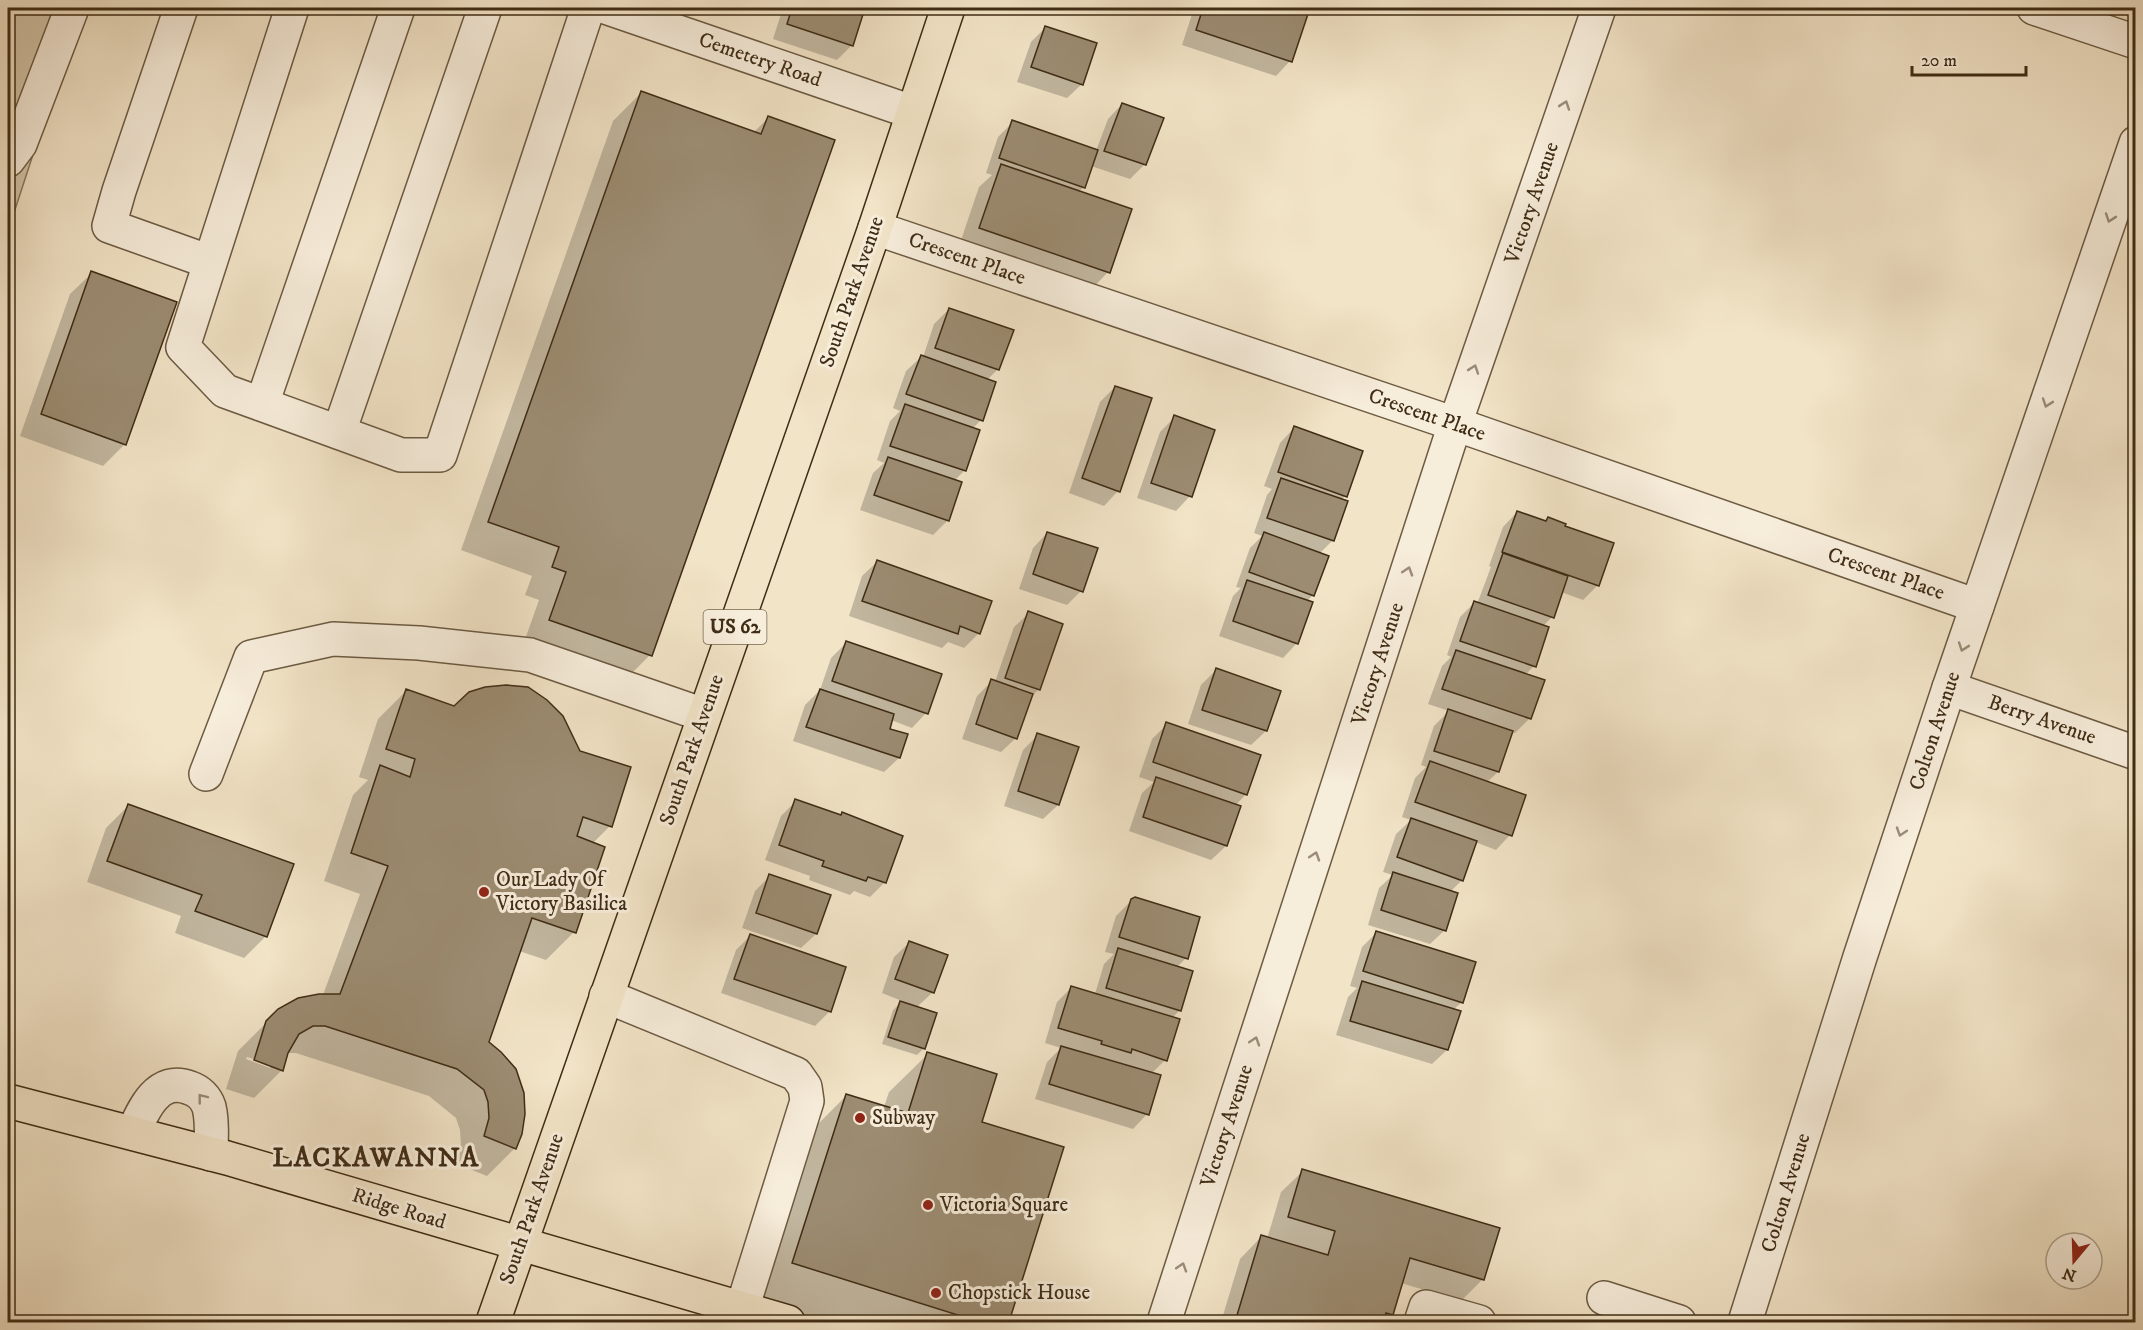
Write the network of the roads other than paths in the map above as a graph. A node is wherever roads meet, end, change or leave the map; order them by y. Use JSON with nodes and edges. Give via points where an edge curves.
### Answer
{"nodes":[{"id":1,"x":72,"y":8,"type":"edge"},
{"id":2,"x":181,"y":8,"type":"edge"},
{"id":3,"x":292,"y":8,"type":"edge"},
{"id":4,"x":398,"y":8,"type":"edge"},
{"id":5,"x":485,"y":8,"type":"edge"},
{"id":6,"x":588,"y":8,"type":"edge"},
{"id":7,"x":608,"y":8,"type":"edge"},
{"id":8,"x":948,"y":8,"type":"edge"},
{"id":9,"x":1599,"y":8,"type":"edge"},
{"id":10,"x":2034,"y":8,"type":"edge"},
{"id":11,"x":2136,"y":42,"type":"edge"},
{"id":12,"x":912,"y":112,"type":"junction"},
{"id":13,"x":2136,"y":143,"type":"edge"},
{"id":14,"x":8,"y":160,"type":"edge"},
{"id":15,"x":875,"y":228,"type":"junction"},
{"id":16,"x":210,"y":262,"type":"junction"},
{"id":17,"x":262,"y":404,"type":"junction"},
{"id":18,"x":1455,"y":424,"type":"junction"},
{"id":19,"x":339,"y":432,"type":"junction"},
{"id":20,"x":1977,"y":606,"type":"junction"},
{"id":21,"x":1949,"y":688,"type":"junction"},
{"id":22,"x":704,"y":715,"type":"junction"},
{"id":23,"x":2136,"y":753,"type":"edge"},
{"id":24,"x":206,"y":774,"type":"dead end"},
{"id":25,"x":606,"y":996,"type":"junction"},
{"id":26,"x":8,"y":1101,"type":"edge"},
{"id":27,"x":133,"y":1133,"type":"junction"},
{"id":28,"x":211,"y":1154,"type":"junction"},
{"id":29,"x":519,"y":1244,"type":"junction"},
{"id":30,"x":1604,"y":1298,"type":"dead end"},
{"id":31,"x":742,"y":1309,"type":"junction"},
{"id":32,"x":493,"y":1323,"type":"edge"},
{"id":33,"x":788,"y":1323,"type":"edge"},
{"id":34,"x":1164,"y":1323,"type":"edge"},
{"id":35,"x":1421,"y":1323,"type":"edge"},
{"id":36,"x":1479,"y":1323,"type":"edge"},
{"id":37,"x":1679,"y":1323,"type":"edge"},
{"id":38,"x":1745,"y":1323,"type":"edge"}],
"edges":[{"from":1,"to":14,"type":"street","via":[[20,144]]},
{"from":2,"to":16,"type":"street","via":[[109,226]]},
{"from":3,"to":16,"type":"street"},
{"from":4,"to":17,"type":"street"},
{"from":5,"to":19,"type":"street"},
{"from":6,"to":19,"type":"street","via":[[440,455],[401,455]]},
{"from":7,"to":12,"type":"street","name":"Cemetery Road"},
{"from":8,"to":12,"type":"main road","name":"South Park Avenue","number":"US 62"},
{"from":18,"to":9,"type":"street","name":"Victory Avenue","one_way":true},
{"from":10,"to":11,"type":"street"},
{"from":12,"to":15,"type":"main road","name":"South Park Avenue","number":"US 62"},
{"from":13,"to":20,"type":"street","name":"Colton Avenue","one_way":true},
{"from":15,"to":18,"type":"street","name":"Crescent Place"},
{"from":15,"to":22,"type":"main road","name":"South Park Avenue","number":"US 62"},
{"from":16,"to":17,"type":"street","via":[[183,347],[225,391]]},
{"from":17,"to":19,"type":"street"},
{"from":18,"to":20,"type":"street","name":"Crescent Place"},
{"from":34,"to":18,"type":"street","name":"Victory Avenue","one_way":true},
{"from":20,"to":21,"type":"street","name":"Colton Avenue","one_way":true},
{"from":21,"to":23,"type":"street","name":"Berry Avenue"},
{"from":21,"to":38,"type":"street","name":"Colton Avenue","one_way":true},
{"from":22,"to":24,"type":"street","via":[[530,655],[333,639],[251,657]]},
{"from":22,"to":25,"type":"main road","name":"South Park Avenue","number":"US 62"},
{"from":25,"to":29,"type":"main road","name":"South Park Avenue","number":"US 62"},
{"from":25,"to":31,"type":"street","via":[[796,1074],[805,1087],[807,1101]]},
{"from":26,"to":27,"type":"main road","name":"Ridge Road"},
{"from":27,"to":28,"type":"main road","name":"Ridge Road"},
{"from":28,"to":27,"type":"street","one_way":true,"via":[[208,1104],[198,1091],[186,1086],[164,1087],[152,1097]]},
{"from":28,"to":29,"type":"main road","name":"Ridge Road"},
{"from":29,"to":31,"type":"main road","name":"Ridge Road"},
{"from":29,"to":32,"type":"main road","name":"South Park Avenue","number":"US 62"},
{"from":30,"to":37,"type":"street"},
{"from":31,"to":33,"type":"main road","name":"Ridge Road"},
{"from":35,"to":36,"type":"street","via":[[1426,1307]]}]}
